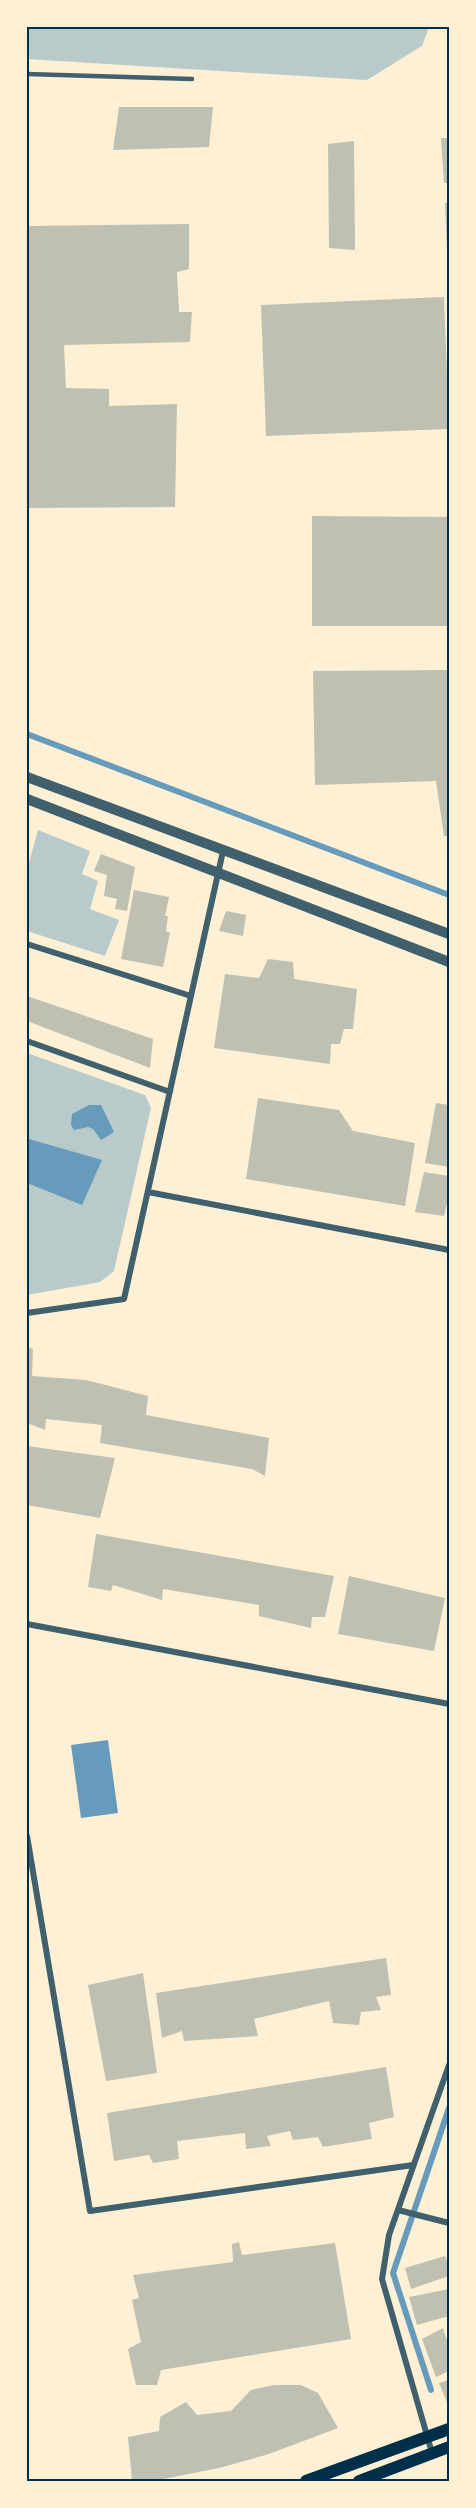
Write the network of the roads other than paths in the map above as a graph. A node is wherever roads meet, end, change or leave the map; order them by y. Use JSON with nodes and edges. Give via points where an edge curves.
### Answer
{"nodes":[{"id":1,"x":27,"y":74,"type":"edge"},
{"id":2,"x":192,"y":79,"type":"dead end"},
{"id":3,"x":27,"y":777,"type":"edge"},
{"id":4,"x":27,"y":799,"type":"edge"},
{"id":5,"x":223,"y":851,"type":"junction"},
{"id":6,"x":219,"y":873,"type":"junction"},
{"id":7,"x":449,"y":934,"type":"edge"},
{"id":8,"x":27,"y":944,"type":"edge"},
{"id":9,"x":449,"y":962,"type":"edge"},
{"id":10,"x":191,"y":996,"type":"junction"},
{"id":11,"x":27,"y":1041,"type":"edge"},
{"id":12,"x":170,"y":1092,"type":"junction"},
{"id":13,"x":148,"y":1192,"type":"junction"},
{"id":14,"x":449,"y":1250,"type":"edge"},
{"id":15,"x":27,"y":1312,"type":"edge"},
{"id":16,"x":27,"y":1624,"type":"edge"},
{"id":17,"x":449,"y":1704,"type":"edge"},
{"id":18,"x":27,"y":1836,"type":"edge"},
{"id":19,"x":28,"y":1847,"type":"edge"},
{"id":20,"x":449,"y":2064,"type":"edge"},
{"id":21,"x":413,"y":2165,"type":"junction"},
{"id":22,"x":398,"y":2210,"type":"junction"},
{"id":23,"x":449,"y":2223,"type":"edge"},
{"id":24,"x":449,"y":2429,"type":"edge"},
{"id":25,"x":427,"y":2437,"type":"junction"},
{"id":26,"x":449,"y":2446,"type":"edge"},
{"id":27,"x":432,"y":2453,"type":"junction"},
{"id":28,"x":306,"y":2481,"type":"edge"},
{"id":29,"x":359,"y":2481,"type":"edge"}],
"edges":[{"from":1,"to":2,"type":"lane"},
{"from":3,"to":5,"type":"street"},
{"from":4,"to":6,"type":"street"},
{"from":5,"to":6,"type":"street"},
{"from":5,"to":7,"type":"street"},
{"from":6,"to":9,"type":"street"},
{"from":6,"to":10,"type":"street"},
{"from":8,"to":10,"type":"street"},
{"from":10,"to":12,"type":"street"},
{"from":11,"to":12,"type":"street"},
{"from":12,"to":13,"type":"street"},
{"from":13,"to":14,"type":"street"},
{"from":13,"to":15,"type":"street","via":[[124,1299]]},
{"from":16,"to":17,"type":"street"},
{"from":18,"to":19,"type":"street"},
{"from":19,"to":21,"type":"street","via":[[90,2211]]},
{"from":20,"to":21,"type":"street"},
{"from":21,"to":22,"type":"street"},
{"from":22,"to":23,"type":"street"},
{"from":22,"to":25,"type":"street","via":[[389,2235],[382,2279]]},
{"from":24,"to":25,"type":"main road"},
{"from":25,"to":27,"type":"street"},
{"from":25,"to":28,"type":"main road"},
{"from":26,"to":27,"type":"main road"},
{"from":27,"to":29,"type":"main road"}]}
